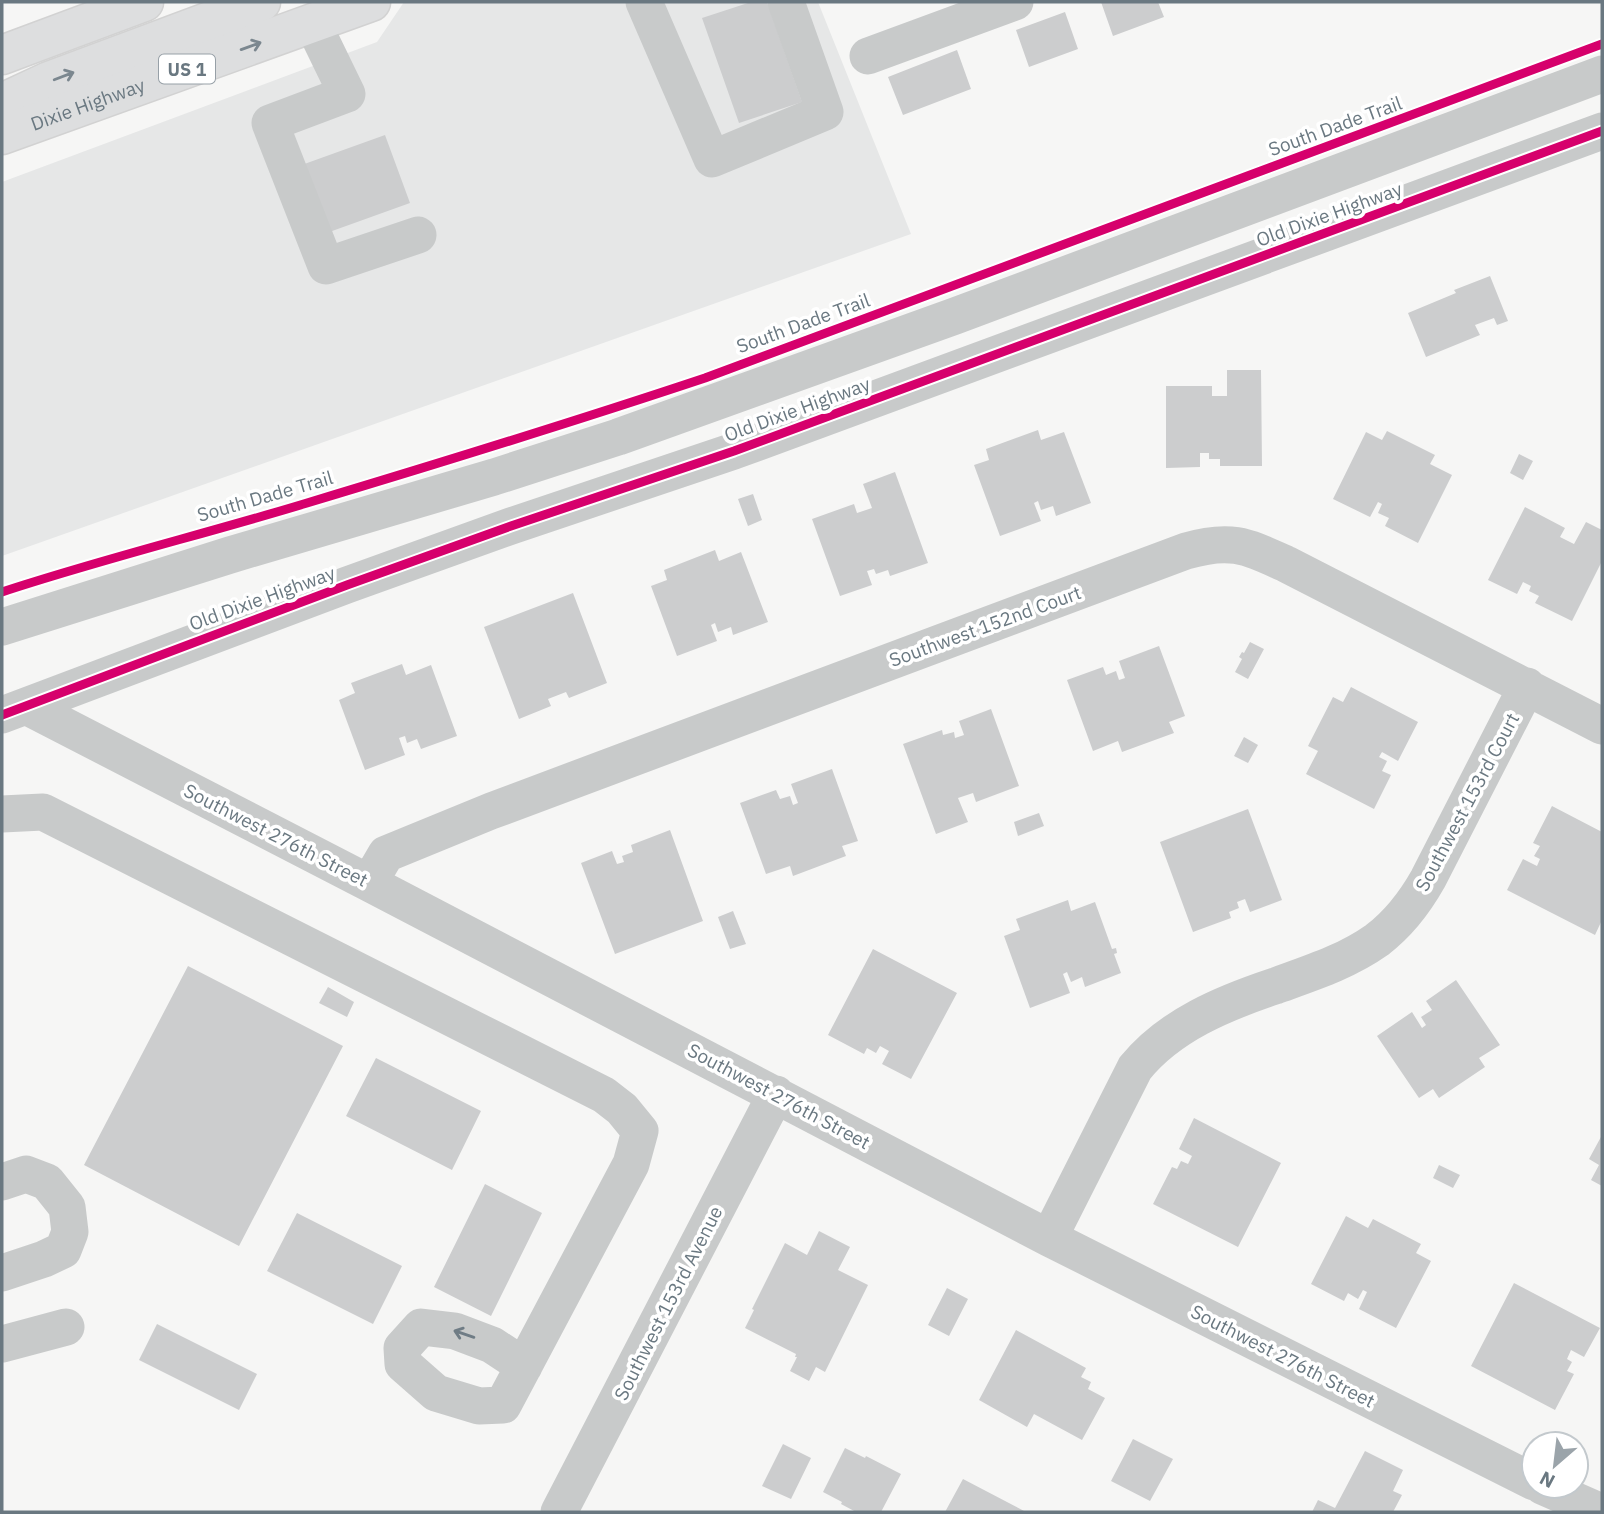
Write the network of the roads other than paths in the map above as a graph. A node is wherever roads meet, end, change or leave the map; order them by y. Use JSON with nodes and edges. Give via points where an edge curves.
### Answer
{"nodes":[{"id":1,"x":144,"y":2,"type":"edge"},
{"id":2,"x":261,"y":2,"type":"edge"},
{"id":3,"x":371,"y":2,"type":"edge"},
{"id":4,"x":644,"y":2,"type":"edge"},
{"id":5,"x":786,"y":2,"type":"edge"},
{"id":6,"x":1015,"y":2,"type":"edge"},
{"id":7,"x":319,"y":15,"type":"edge"},
{"id":8,"x":2,"y":55,"type":"edge"},
{"id":9,"x":868,"y":56,"type":"dead end"},
{"id":10,"x":1602,"y":75,"type":"edge"},
{"id":11,"x":2,"y":103,"type":"edge"},
{"id":12,"x":1602,"y":131,"type":"edge"},
{"id":13,"x":2,"y":135,"type":"edge"},
{"id":14,"x":418,"y":235,"type":"dead end"},
{"id":15,"x":2,"y":628,"type":"edge"},
{"id":16,"x":1527,"y":686,"type":"junction"},
{"id":17,"x":14,"y":711,"type":"edge"},
{"id":18,"x":1602,"y":726,"type":"edge"},
{"id":19,"x":2,"y":814,"type":"edge"},
{"id":20,"x":369,"y":883,"type":"junction"},
{"id":21,"x":776,"y":1094,"type":"junction"},
{"id":22,"x":2,"y":1182,"type":"edge"},
{"id":23,"x":1049,"y":1238,"type":"junction"},
{"id":24,"x":2,"y":1273,"type":"edge"},
{"id":25,"x":66,"y":1326,"type":"dead end"},
{"id":26,"x":2,"y":1344,"type":"edge"},
{"id":27,"x":524,"y":1366,"type":"dead end"},
{"id":28,"x":1520,"y":1475,"type":"edge"},
{"id":29,"x":559,"y":1512,"type":"edge"}],
"edges":[{"from":1,"to":8,"type":"highway"},
{"from":11,"to":2,"type":"highway","one_way":true},
{"from":3,"to":7,"type":"highway","name":"Dixie Highway","number":"US 1"},
{"from":4,"to":5,"type":"street","via":[[712,159],[825,112]]},
{"from":6,"to":9,"type":"street"},
{"from":13,"to":7,"type":"highway","name":"Dixie Highway","number":"US 1","one_way":true},
{"from":7,"to":14,"type":"street","via":[[347,94],[270,123],[326,266]]},
{"from":10,"to":15,"type":"street","via":[[618,437]]},
{"from":12,"to":17,"type":"street","name":"Old Dixie Highway","via":[[734,452],[385,571]]},
{"from":16,"to":18,"type":"street","name":"Southwest 152nd Court"},
{"from":16,"to":20,"type":"street","name":"Southwest 152nd Court","via":[[1286,564],[1250,548],[1217,544],[1186,551],[491,811],[386,854]]},
{"from":16,"to":23,"type":"street","name":"Southwest 153rd Court","via":[[1410,907],[1378,939],[1357,952],[1201,1016],[1152,1049],[1135,1068]]},
{"from":17,"to":20,"type":"street","name":"Southwest 276th Street"},
{"from":19,"to":27,"type":"street","via":[[43,812],[604,1095],[622,1109],[640,1131],[631,1164]]},
{"from":20,"to":21,"type":"street","name":"Southwest 276th Street"},
{"from":21,"to":23,"type":"street","name":"Southwest 276th Street"},
{"from":21,"to":29,"type":"street","name":"Southwest 153rd Avenue"},
{"from":22,"to":24,"type":"street","via":[[26,1174],[47,1182],[67,1208],[70,1232],[63,1250]]},
{"from":23,"to":28,"type":"street","name":"Southwest 276th Street"},
{"from":25,"to":26,"type":"street"}]}
